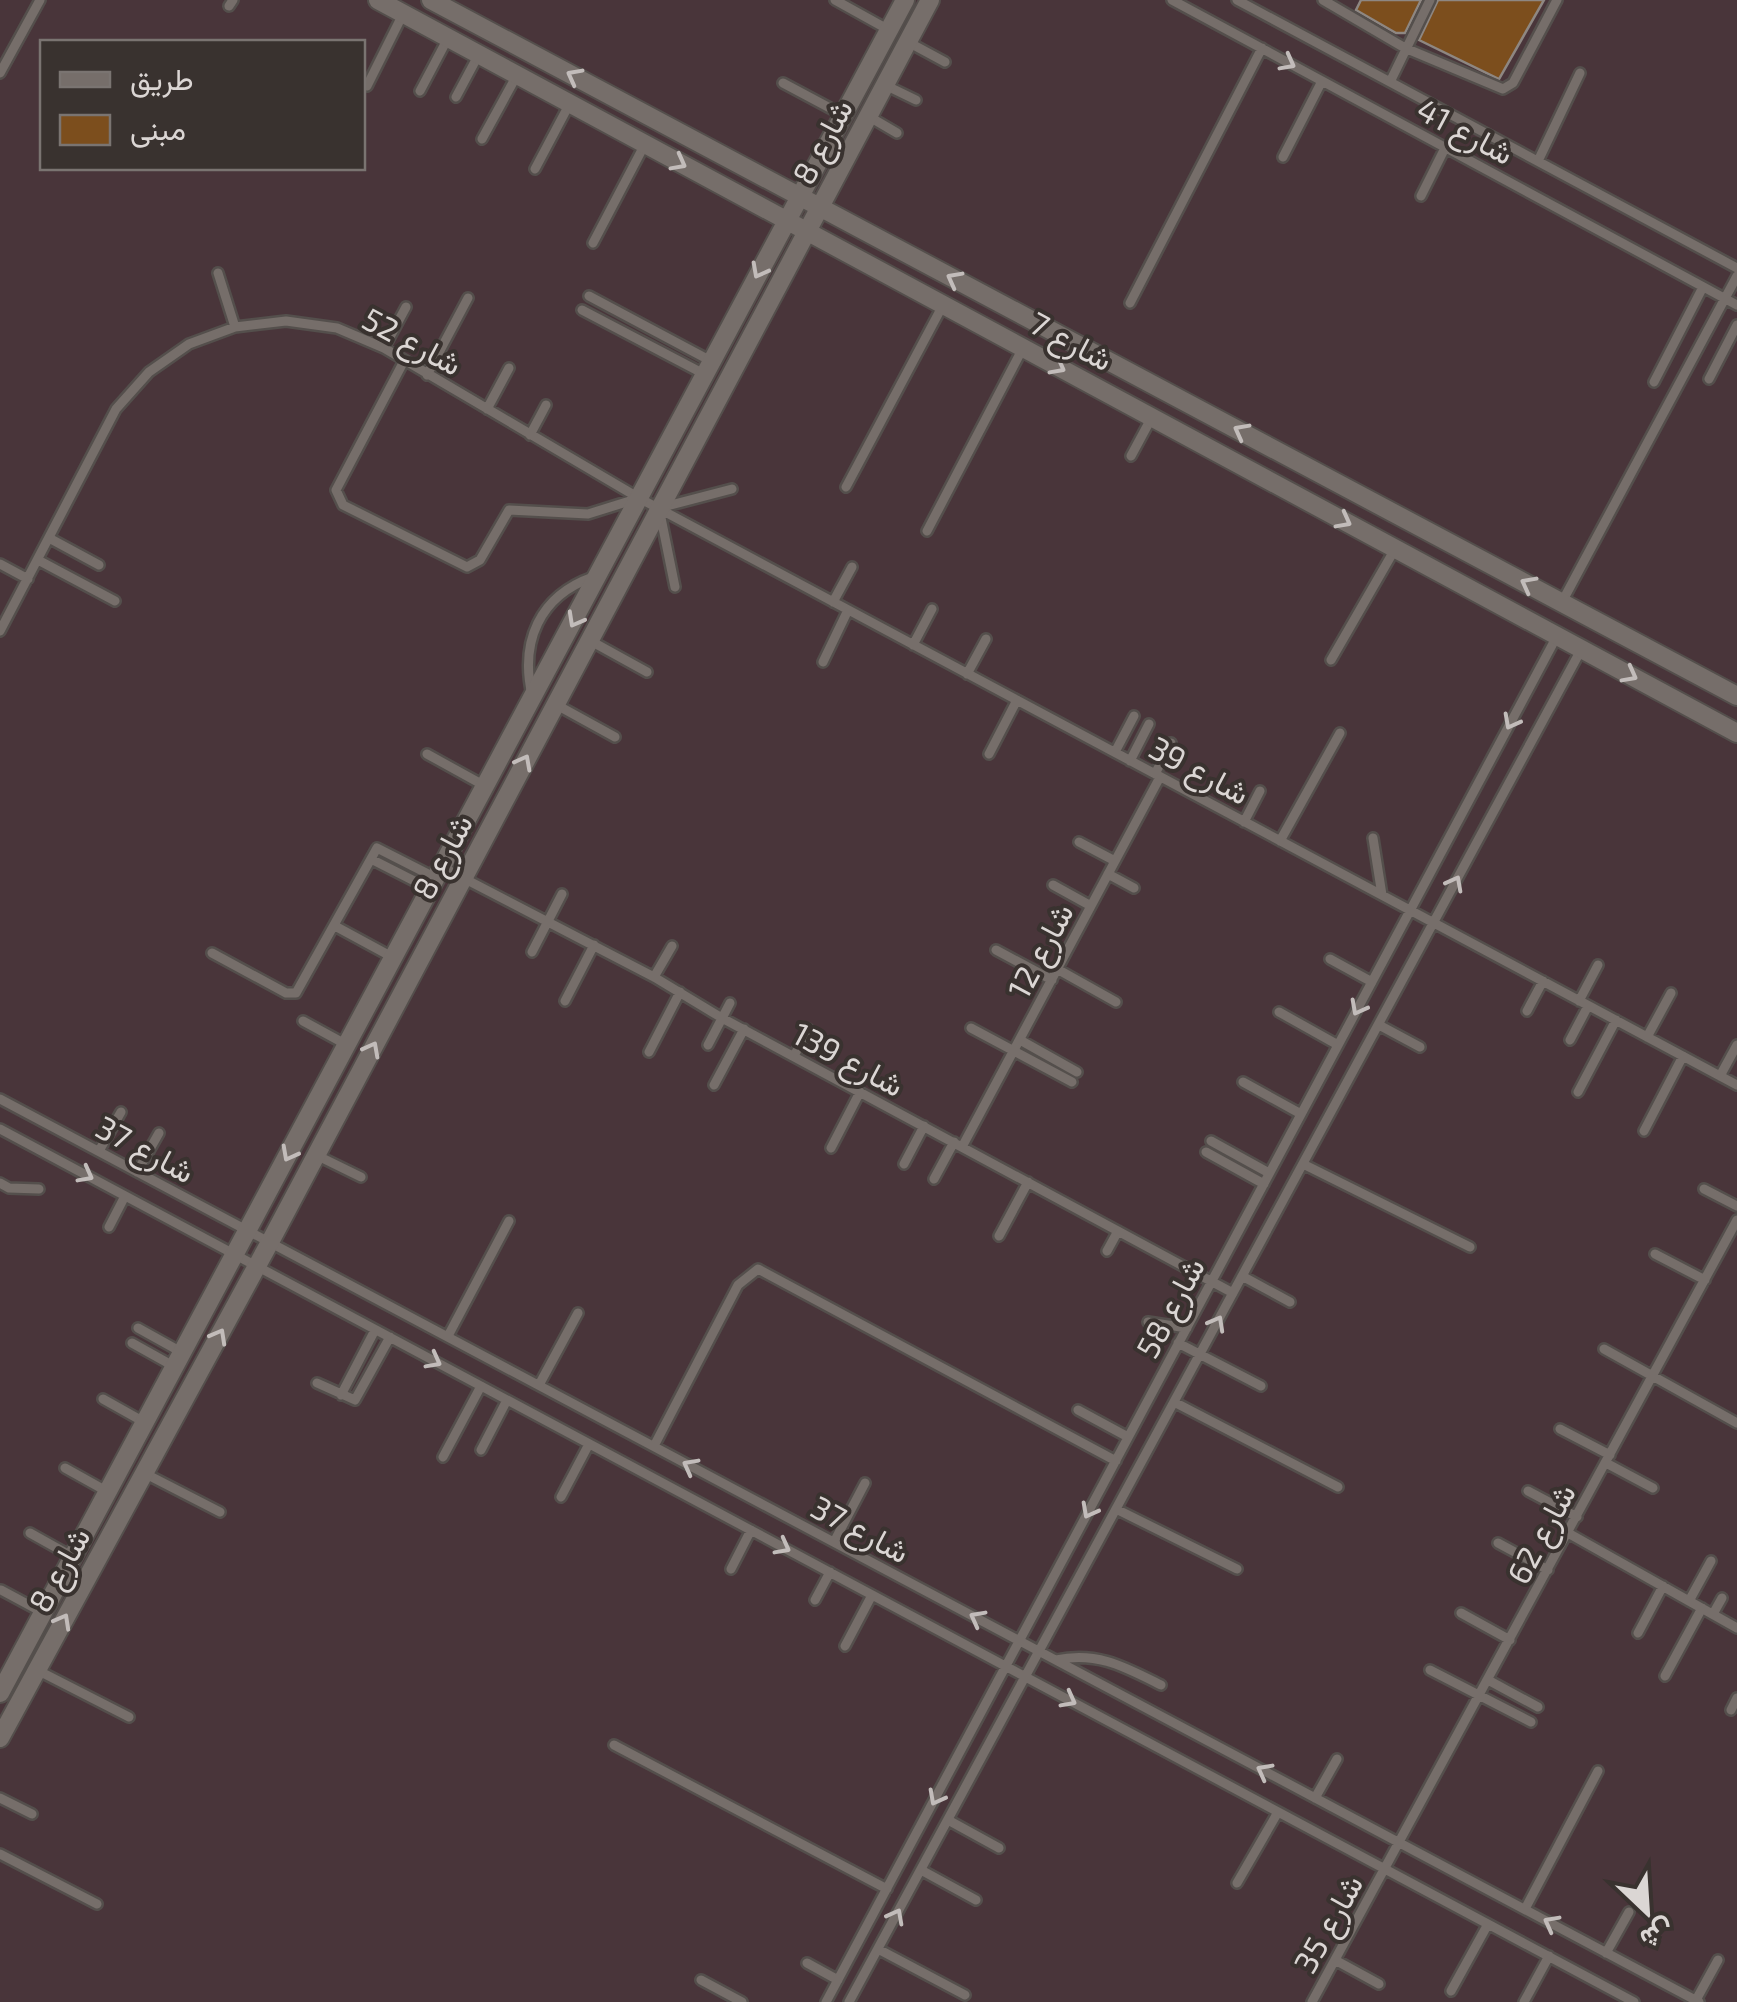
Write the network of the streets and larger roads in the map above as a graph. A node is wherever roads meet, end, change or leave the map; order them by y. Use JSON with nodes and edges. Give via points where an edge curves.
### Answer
{"nodes":[{"id":1,"x":378,"y":0,"type":"edge"},
{"id":2,"x":432,"y":0,"type":"edge"},
{"id":3,"x":904,"y":0,"type":"edge"},
{"id":4,"x":930,"y":0,"type":"edge"},
{"id":5,"x":800,"y":196,"type":"junction"},
{"id":6,"x":820,"y":207,"type":"junction"},
{"id":7,"x":786,"y":220,"type":"junction"},
{"id":8,"x":806,"y":231,"type":"junction"},
{"id":9,"x":1737,"y":696,"type":"edge"},
{"id":10,"x":1737,"y":733,"type":"edge"},
{"id":11,"x":0,"y":1693,"type":"edge"},
{"id":12,"x":0,"y":1738,"type":"edge"}],
"edges":[{"from":1,"to":7,"type":"street","name":"شارع 7","one_way":true},
{"from":5,"to":2,"type":"street","name":"شارع 7","one_way":true},
{"from":3,"to":5,"type":"street","name":"شارع 8"},
{"from":4,"to":6,"type":"street","name":"شارع 8"},
{"from":5,"to":6,"type":"street","name":"شارع 7"},
{"from":5,"to":7,"type":"street","name":"شارع 8"},
{"from":6,"to":8,"type":"street","name":"شارع 8"},
{"from":9,"to":6,"type":"street","name":"شارع 7","one_way":true},
{"from":7,"to":8,"type":"street","name":"شارع 7"},
{"from":7,"to":11,"type":"street","name":"شارع 8","one_way":true},
{"from":8,"to":10,"type":"street","name":"شارع 7","one_way":true},
{"from":12,"to":8,"type":"street","name":"شارع 8","one_way":true}]}
